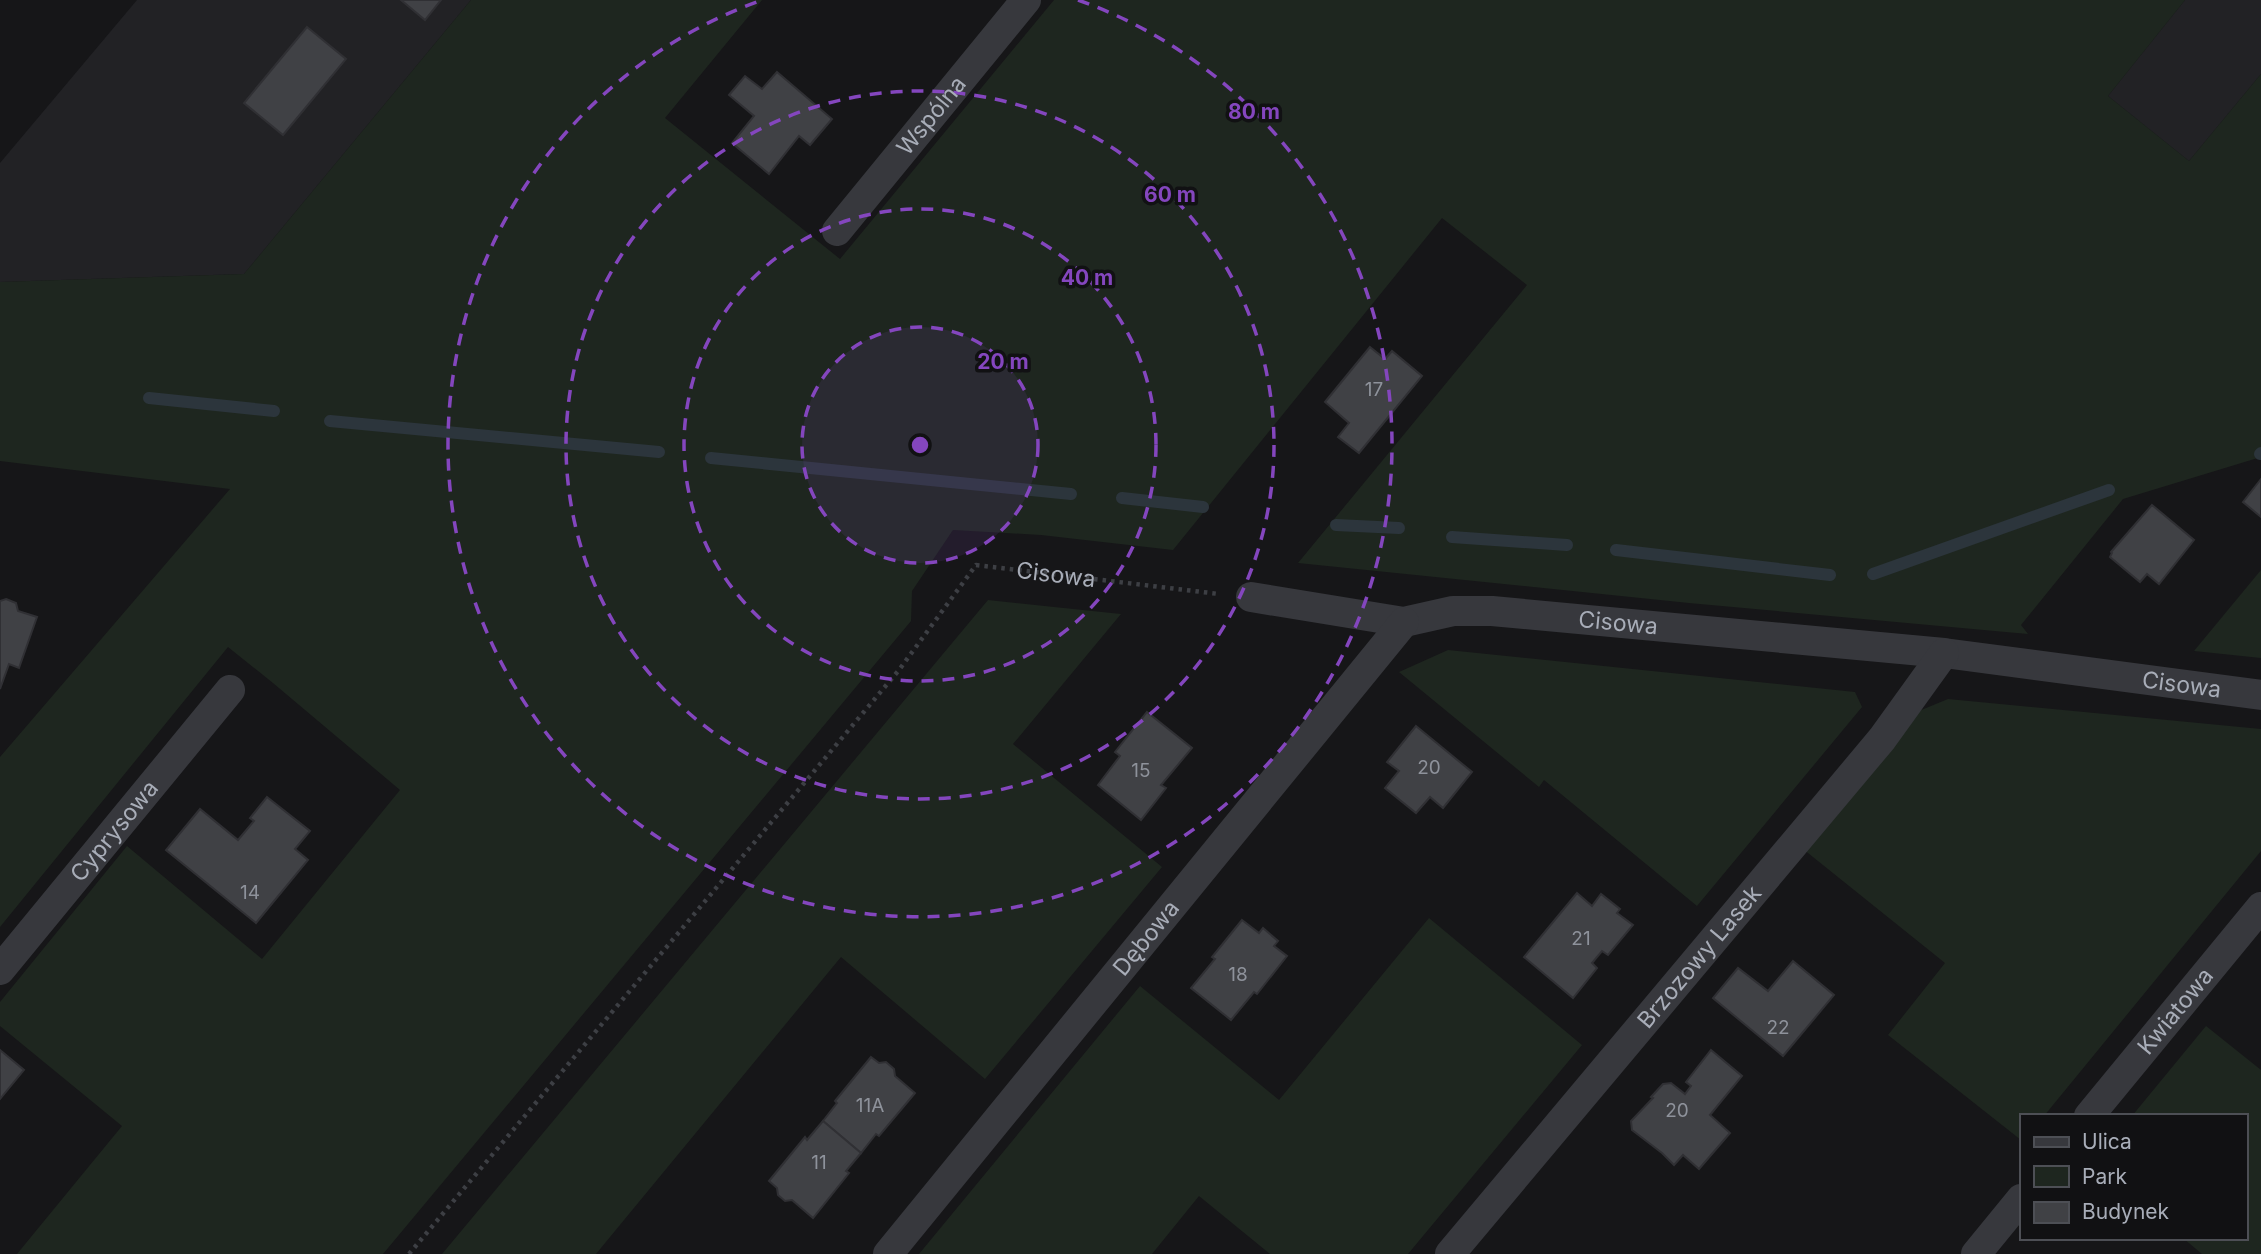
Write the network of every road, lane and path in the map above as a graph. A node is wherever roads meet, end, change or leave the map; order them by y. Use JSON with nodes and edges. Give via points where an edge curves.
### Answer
{"nodes":[{"id":1,"x":1026,"y":0,"type":"edge"},
{"id":2,"x":837,"y":231,"type":"dead end"},
{"id":3,"x":1251,"y":597,"type":"joint"},
{"id":4,"x":1404,"y":622,"type":"junction"},
{"id":5,"x":1944,"y":653,"type":"junction"},
{"id":6,"x":229,"y":690,"type":"dead end"},
{"id":7,"x":2261,"y":695,"type":"edge"},
{"id":8,"x":2261,"y":906,"type":"edge"},
{"id":9,"x":0,"y":970,"type":"edge"},
{"id":10,"x":2091,"y":1114,"type":"edge"},
{"id":11,"x":2020,"y":1200,"type":"edge"},
{"id":12,"x":409,"y":1254,"type":"edge"},
{"id":13,"x":888,"y":1254,"type":"edge"},
{"id":14,"x":1450,"y":1254,"type":"edge"},
{"id":15,"x":1976,"y":1254,"type":"edge"}],
"edges":[{"from":1,"to":2,"type":"street","name":"Wspólna"},
{"from":3,"to":4,"type":"street","name":"Cisowa"},
{"from":3,"to":12,"type":"path","name":"Cisowa","via":[[975,565],[899,670]]},
{"from":4,"to":5,"type":"street","name":"Cisowa","via":[[1453,611],[1493,611]]},
{"from":4,"to":13,"type":"street","name":"Dębowa"},
{"from":5,"to":7,"type":"street","name":"Cisowa"},
{"from":5,"to":14,"type":"street","name":"Brzozowy Lasek","via":[[1882,739]]},
{"from":6,"to":9,"type":"street","name":"Cyprysowa"},
{"from":8,"to":10,"type":"street","name":"Kwiatowa"},
{"from":11,"to":15,"type":"street"}]}
